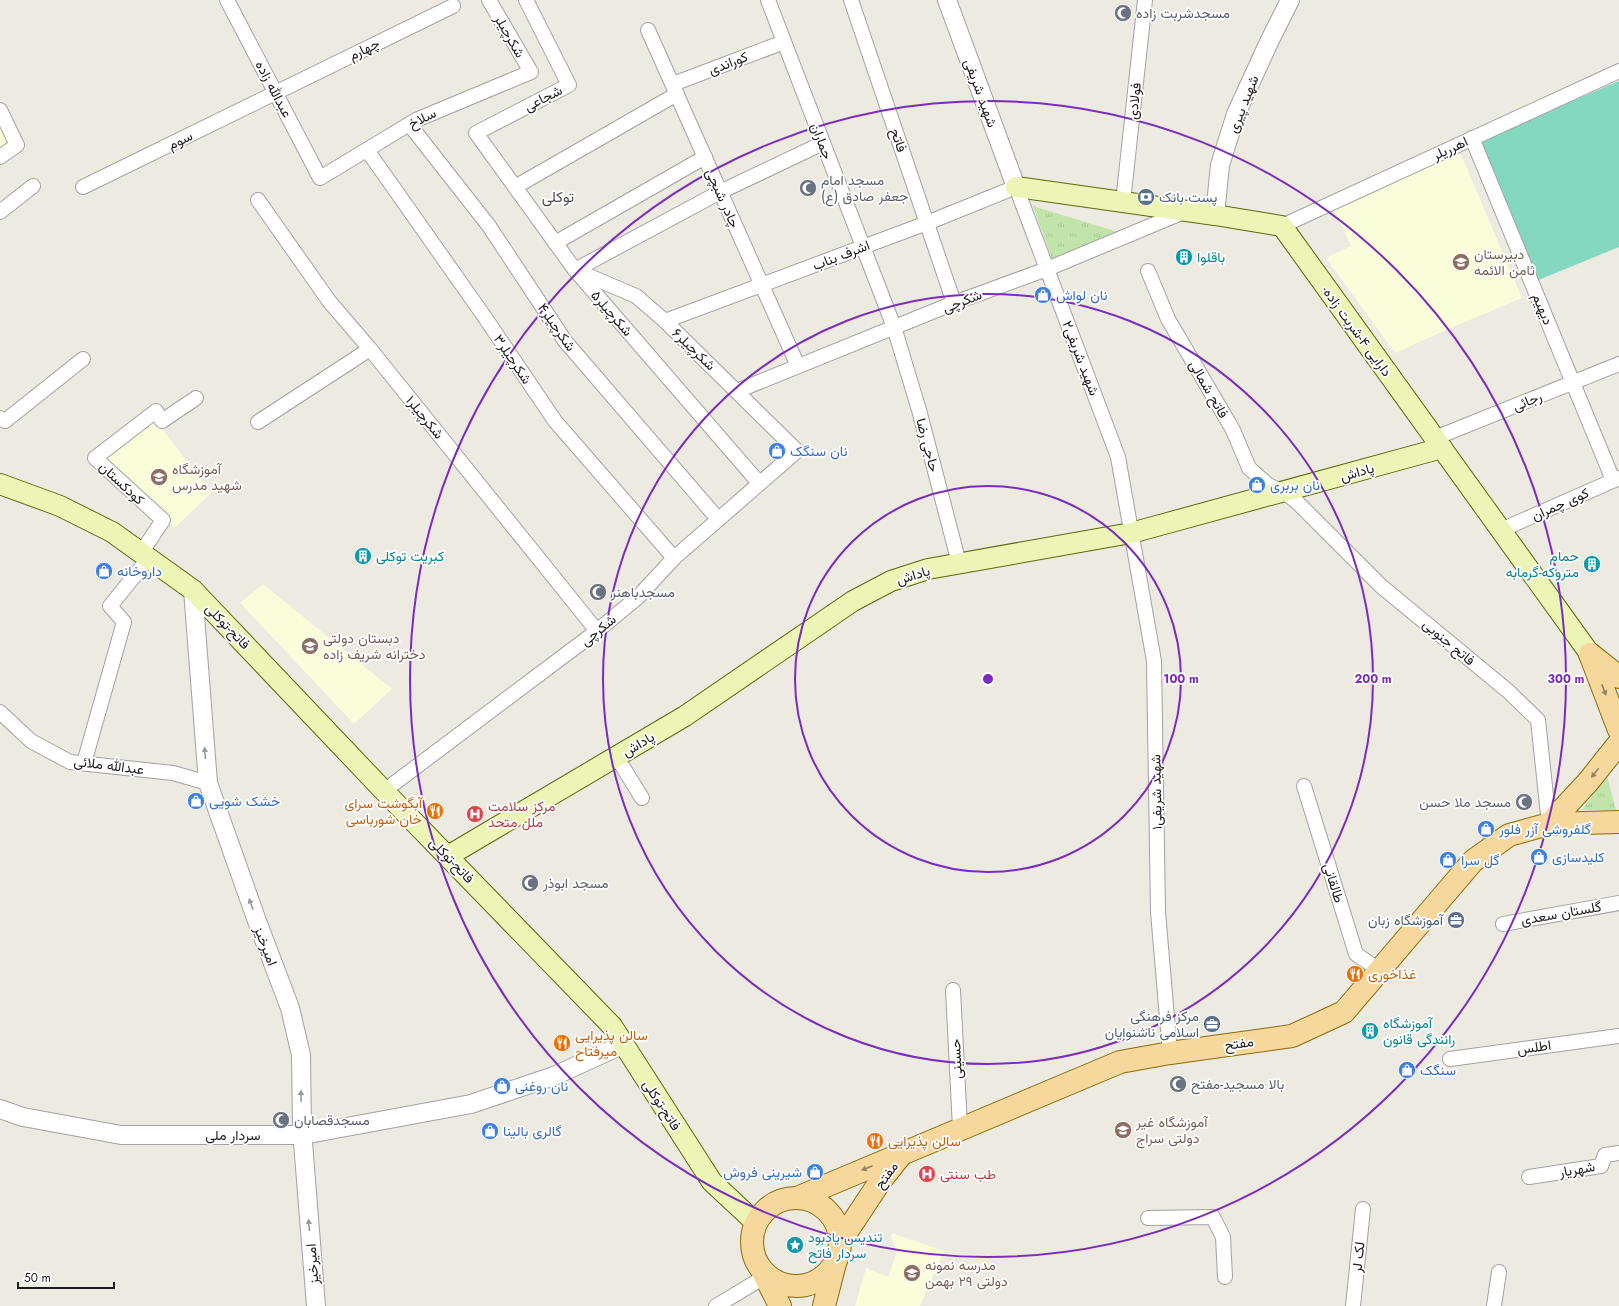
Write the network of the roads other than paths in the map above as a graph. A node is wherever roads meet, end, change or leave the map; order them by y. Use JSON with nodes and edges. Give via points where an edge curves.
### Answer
{"nodes":[{"id":1,"x":227,"y":0,"type":"edge"},
{"id":2,"x":489,"y":0,"type":"edge"},
{"id":3,"x":526,"y":0,"type":"edge"},
{"id":4,"x":768,"y":0,"type":"edge"},
{"id":5,"x":851,"y":0,"type":"edge"},
{"id":6,"x":947,"y":0,"type":"edge"},
{"id":7,"x":1145,"y":0,"type":"edge"},
{"id":8,"x":1290,"y":0,"type":"edge"},
{"id":9,"x":453,"y":6,"type":"dead end"},
{"id":10,"x":648,"y":30,"type":"dead end"},
{"id":11,"x":784,"y":42,"type":"junction"},
{"id":12,"x":1619,"y":71,"type":"edge"},
{"id":13,"x":531,"y":72,"type":"joint"},
{"id":14,"x":675,"y":89,"type":"junction"},
{"id":15,"x":276,"y":93,"type":"junction"},
{"id":16,"x":0,"y":110,"type":"edge"},
{"id":17,"x":409,"y":124,"type":"junction"},
{"id":18,"x":476,"y":133,"type":"joint"},
{"id":19,"x":1472,"y":138,"type":"junction"},
{"id":20,"x":823,"y":143,"type":"junction"},
{"id":21,"x":366,"y":150,"type":"junction"},
{"id":22,"x":0,"y":157,"type":"edge"},
{"id":23,"x":705,"y":157,"type":"junction"},
{"id":24,"x":320,"y":178,"type":"joint"},
{"id":25,"x":33,"y":186,"type":"dead end"},
{"id":26,"x":83,"y":187,"type":"dead end"},
{"id":27,"x":515,"y":187,"type":"junction"},
{"id":28,"x":1016,"y":187,"type":"junction"},
{"id":29,"x":720,"y":192,"type":"junction"},
{"id":30,"x":258,"y":200,"type":"dead end"},
{"id":31,"x":1123,"y":202,"type":"junction"},
{"id":32,"x":1187,"y":211,"type":"junction"},
{"id":33,"x":0,"y":212,"type":"edge"},
{"id":34,"x":1214,"y":214,"type":"junction"},
{"id":35,"x":927,"y":223,"type":"junction"},
{"id":36,"x":1282,"y":226,"type":"junction"},
{"id":37,"x":555,"y":242,"type":"junction"},
{"id":38,"x":863,"y":247,"type":"junction"},
{"id":39,"x":1047,"y":269,"type":"junction"},
{"id":40,"x":575,"y":270,"type":"junction"},
{"id":41,"x":1148,"y":271,"type":"dead end"},
{"id":42,"x":762,"y":285,"type":"junction"},
{"id":43,"x":954,"y":303,"type":"junction"},
{"id":44,"x":665,"y":321,"type":"junction"},
{"id":45,"x":894,"y":327,"type":"junction"},
{"id":46,"x":370,"y":349,"type":"junction"},
{"id":47,"x":83,"y":360,"type":"dead end"},
{"id":48,"x":1619,"y":364,"type":"edge"},
{"id":49,"x":798,"y":366,"type":"junction"},
{"id":50,"x":1574,"y":382,"type":"junction"},
{"id":51,"x":737,"y":391,"type":"junction"},
{"id":52,"x":196,"y":398,"type":"dead end"},
{"id":53,"x":0,"y":418,"type":"edge"},
{"id":54,"x":258,"y":422,"type":"dead end"},
{"id":55,"x":1438,"y":443,"type":"junction"},
{"id":56,"x":797,"y":451,"type":"joint"},
{"id":57,"x":1616,"y":479,"type":"edge"},
{"id":58,"x":759,"y":483,"type":"junction"},
{"id":59,"x":0,"y":484,"type":"edge"},
{"id":60,"x":1284,"y":492,"type":"junction"},
{"id":61,"x":718,"y":519,"type":"junction"},
{"id":62,"x":1501,"y":530,"type":"junction"},
{"id":63,"x":1131,"y":533,"type":"junction"},
{"id":64,"x":145,"y":555,"type":"junction"},
{"id":65,"x":674,"y":558,"type":"junction"},
{"id":66,"x":959,"y":563,"type":"junction"},
{"id":67,"x":193,"y":590,"type":"junction"},
{"id":68,"x":597,"y":631,"type":"junction"},
{"id":69,"x":1590,"y":654,"type":"junction"},
{"id":70,"x":1619,"y":677,"type":"edge"},
{"id":71,"x":0,"y":712,"type":"edge"},
{"id":72,"x":1619,"y":730,"type":"edge"},
{"id":73,"x":1619,"y":743,"type":"edge"},
{"id":74,"x":616,"y":756,"type":"junction"},
{"id":75,"x":84,"y":763,"type":"junction"},
{"id":76,"x":208,"y":783,"type":"junction"},
{"id":77,"x":1304,"y":786,"type":"dead end"},
{"id":78,"x":384,"y":791,"type":"junction"},
{"id":79,"x":642,"y":798,"type":"dead end"},
{"id":80,"x":1619,"y":822,"type":"edge"},
{"id":81,"x":1549,"y":824,"type":"junction"},
{"id":82,"x":448,"y":856,"type":"junction"},
{"id":83,"x":1619,"y":903,"type":"edge"},
{"id":84,"x":1503,"y":924,"type":"dead end"},
{"id":85,"x":1379,"y":970,"type":"junction"},
{"id":86,"x":953,"y":990,"type":"dead end"},
{"id":87,"x":1619,"y":1036,"type":"edge"},
{"id":88,"x":624,"y":1044,"type":"junction"},
{"id":89,"x":1170,"y":1053,"type":"junction"},
{"id":90,"x":1450,"y":1059,"type":"dead end"},
{"id":91,"x":0,"y":1109,"type":"edge"},
{"id":92,"x":960,"y":1128,"type":"junction"},
{"id":93,"x":302,"y":1135,"type":"junction"},
{"id":94,"x":903,"y":1152,"type":"junction"},
{"id":95,"x":1619,"y":1153,"type":"edge"},
{"id":96,"x":1529,"y":1177,"type":"dead end"},
{"id":97,"x":796,"y":1198,"type":"junction"},
{"id":98,"x":1363,"y":1209,"type":"dead end"},
{"id":99,"x":1148,"y":1218,"type":"dead end"},
{"id":100,"x":756,"y":1223,"type":"junction"},
{"id":101,"x":840,"y":1242,"type":"junction"},
{"id":102,"x":835,"y":1263,"type":"junction"},
{"id":103,"x":762,"y":1270,"type":"junction"},
{"id":104,"x":1499,"y":1272,"type":"dead end"},
{"id":105,"x":1225,"y":1277,"type":"dead end"},
{"id":106,"x":316,"y":1306,"type":"edge"},
{"id":107,"x":716,"y":1306,"type":"edge"},
{"id":108,"x":780,"y":1306,"type":"edge"},
{"id":109,"x":824,"y":1306,"type":"edge"},
{"id":110,"x":1353,"y":1306,"type":"edge"},
{"id":111,"x":1494,"y":1306,"type":"edge"}],
"edges":[{"from":1,"to":15,"type":"street","name":"عبدالله زاده"},
{"from":2,"to":13,"type":"street","name":"شکرچیلر"},
{"from":3,"to":18,"type":"street","name":"شجاعی","via":[[569,85]]},
{"from":4,"to":11,"type":"street","name":"جماران"},
{"from":5,"to":35,"type":"street","name":"فاتح"},
{"from":6,"to":28,"type":"street","name":"شهید شریفى"},
{"from":7,"to":31,"type":"street","name":"فولادی"},
{"from":8,"to":34,"type":"street","name":"شهید پیری","via":[[1236,114],[1220,165]]},
{"from":9,"to":15,"type":"street","name":"چهارم"},
{"from":10,"to":14,"type":"street","name":"چادر شبچی"},
{"from":11,"to":14,"type":"street","name":"کوراندی"},
{"from":11,"to":20,"type":"street","name":"جماران"},
{"from":12,"to":19,"type":"street","name":"اهرریلر"},
{"from":13,"to":17,"type":"street","name":"سلاخ"},
{"from":14,"to":23,"type":"street","name":"چادر شبچی"},
{"from":14,"to":27,"type":"street","name":"کوراندی"},
{"from":15,"to":24,"type":"street","name":"عبدالله زاده"},
{"from":15,"to":26,"type":"street","name":"سوم"},
{"from":16,"to":22,"type":"street","via":[[17,145]]},
{"from":17,"to":21,"type":"street","name":"سلاخ"},
{"from":17,"to":61,"type":"street","name":"شکرچیلر۴","via":[[489,226],[565,341]]},
{"from":18,"to":27,"type":"street","name":"شکرچیلر۵"},
{"from":19,"to":36,"type":"street","name":"اهرریلر"},
{"from":19,"to":50,"type":"street","name":"دیهیم"},
{"from":20,"to":29,"type":"street"},
{"from":20,"to":38,"type":"street","name":"جماران"},
{"from":21,"to":24,"type":"street","name":"سلاخ"},
{"from":21,"to":65,"type":"street","name":"شکرچیلر۳","via":[[555,421]]},
{"from":23,"to":29,"type":"street","name":"چادر شبچی"},
{"from":23,"to":37,"type":"street"},
{"from":25,"to":33,"type":"street"},
{"from":27,"to":37,"type":"street","name":"شکرچیلر۵"},
{"from":28,"to":31,"type":"main road"},
{"from":28,"to":35,"type":"street","name":"اشرف بناب"},
{"from":28,"to":39,"type":"street","name":"شهید شریفی۲"},
{"from":29,"to":40,"type":"street"},
{"from":29,"to":42,"type":"street","name":"چادر شبچی"},
{"from":30,"to":46,"type":"street","name":"شکرچیلر۱","via":[[329,301]]},
{"from":31,"to":32,"type":"main road"},
{"from":32,"to":34,"type":"main road"},
{"from":32,"to":39,"type":"street","name":"شکرچی"},
{"from":34,"to":36,"type":"main road"},
{"from":35,"to":38,"type":"street","name":"اشرف بناب"},
{"from":35,"to":43,"type":"street","name":"فاتح"},
{"from":36,"to":55,"type":"main road","name":"-دارایی ۴-شربت زاده"},
{"from":37,"to":40,"type":"street","name":"شکرچیلر۵"},
{"from":38,"to":42,"type":"street","name":"اشرف بناب"},
{"from":38,"to":45,"type":"street","name":"جماران"},
{"from":39,"to":43,"type":"street","name":"شکرچی"},
{"from":39,"to":63,"type":"street","name":"شهید شریفی۲","via":[[1118,456]]},
{"from":40,"to":44,"type":"street","name":"شکرچیلر۶","via":[[636,296]]},
{"from":40,"to":58,"type":"street","name":"شکرچیلر۵"},
{"from":41,"to":60,"type":"street","name":"فاتح شمالی","via":[[1168,319],[1233,430],[1249,468],[1268,484]]},
{"from":42,"to":44,"type":"street","name":"اشرف بناب"},
{"from":42,"to":49,"type":"street","name":"چادر شبچی"},
{"from":43,"to":45,"type":"street","name":"شکرچی"},
{"from":44,"to":51,"type":"street","name":"شکرچیلر۶"},
{"from":45,"to":49,"type":"street","name":"شکرچی"},
{"from":45,"to":66,"type":"street","name":"حاجی رضا","via":[[919,410]]},
{"from":46,"to":54,"type":"street"},
{"from":46,"to":68,"type":"street","name":"شکرچیلر۱"},
{"from":47,"to":53,"type":"street","via":[[5,421]]},
{"from":48,"to":50,"type":"street","name":"رجائی"},
{"from":49,"to":51,"type":"street","name":"شکرچی"},
{"from":50,"to":55,"type":"street","name":"رجائی"},
{"from":50,"to":57,"type":"street","name":"دیهیم"},
{"from":51,"to":56,"type":"street","name":"شکرچیلر۶"},
{"from":52,"to":64,"type":"street","name":"کودکستان","via":[[162,421],[156,411],[95,458],[163,520]]},
{"from":55,"to":60,"type":"main road","name":"پاداش"},
{"from":55,"to":62,"type":"main road","name":"-دارایی ۴-شربت زاده"},
{"from":56,"to":58,"type":"street","name":"شکرچی"},
{"from":57,"to":62,"type":"street","name":"کوی چمران"},
{"from":58,"to":61,"type":"street","name":"شکرچی"},
{"from":59,"to":64,"type":"main road","name":"فاتح-توکلی","via":[[60,506],[112,532]]},
{"from":60,"to":63,"type":"main road","name":"پاداش"},
{"from":60,"to":81,"type":"street","name":"فاتح جنوبی","via":[[1381,586],[1538,720]]},
{"from":61,"to":65,"type":"street","name":"شکرچی"},
{"from":62,"to":69,"type":"main road","name":"-دارایی ۴-شربت زاده"},
{"from":63,"to":66,"type":"main road","name":"پاداش"},
{"from":63,"to":89,"type":"street","name":"شهید شریفی۱","via":[[1154,661],[1158,912]]},
{"from":64,"to":67,"type":"main road","name":"فاتح-توکلی"},
{"from":64,"to":75,"type":"street","via":[[110,606],[124,622]]},
{"from":65,"to":68,"type":"street","name":"شکرچی","via":[[638,597]]},
{"from":66,"to":74,"type":"main road","name":"پاداش","via":[[928,569],[891,581],[854,602],[684,716]]},
{"from":76,"to":67,"type":"street","name":"امیرخیز","one_way":true},
{"from":67,"to":78,"type":"main road","name":"فاتح-توکلی"},
{"from":68,"to":78,"type":"street","name":"شکرچی"},
{"from":69,"to":70,"type":"main road"},
{"from":69,"to":72,"type":"main road","one_way":true},
{"from":71,"to":75,"type":"street","name":"عبدالله ملائی","via":[[31,741],[70,762]]},
{"from":73,"to":81,"type":"main road","one_way":true,"via":[[1588,782]]},
{"from":74,"to":79,"type":"street"},
{"from":74,"to":82,"type":"main road","name":"پاداش"},
{"from":75,"to":76,"type":"street","name":"عبدالله ملائی","via":[[173,772]]},
{"from":93,"to":76,"type":"street","name":"امیرخیز","one_way":true,"via":[[301,1055],[290,1008]]},
{"from":77,"to":85,"type":"street","name":"طالقانی","via":[[1356,954]]},
{"from":78,"to":82,"type":"main road","name":"فاتح-توکلی"},
{"from":80,"to":81,"type":"main road","name":"مفتح"},
{"from":81,"to":85,"type":"main road","name":"مفتح","via":[[1509,835],[1473,861]]},
{"from":82,"to":88,"type":"main road","name":"فاتح-توکلی","via":[[612,1026]]},
{"from":83,"to":84,"type":"street","name":"گلستان سعدی"},
{"from":85,"to":89,"type":"main road","name":"مفتح","via":[[1344,1012],[1292,1036]]},
{"from":86,"to":92,"type":"street","name":"حسینی"},
{"from":87,"to":90,"type":"street","name":"اطلس"},
{"from":88,"to":93,"type":"street","name":"سردار ملی","via":[[554,1076],[471,1104]]},
{"from":88,"to":100,"type":"main road","name":"فاتح-توکلی","via":[[712,1182]]},
{"from":89,"to":92,"type":"main road","name":"مفتح","via":[[1120,1062]]},
{"from":91,"to":93,"type":"street","name":"سردار ملی","via":[[23,1116],[121,1135]]},
{"from":92,"to":94,"type":"main road","name":"مفتح"},
{"from":106,"to":93,"type":"street","name":"امیرخیز","one_way":true},
{"from":94,"to":97,"type":"main road","one_way":true},
{"from":94,"to":101,"type":"main road","name":"مفتح"},
{"from":95,"to":96,"type":"street","name":"شهریار","via":[[1606,1155],[1601,1166]]},
{"from":97,"to":100,"type":"main road","via":[[773,1205],[763,1212]]},
{"from":97,"to":101,"type":"main road","via":[[810,1200],[822,1206],[832,1216],[838,1228]]},
{"from":98,"to":110,"type":"street","name":"لک لر"},
{"from":99,"to":105,"type":"street","via":[[1213,1217],[1223,1237]]},
{"from":100,"to":103,"type":"main road","via":[[752,1237],[753,1251]]},
{"from":101,"to":102,"type":"main road"},
{"from":102,"to":103,"type":"main road","via":[[825,1275],[812,1283],[797,1286],[782,1283]]},
{"from":102,"to":109,"type":"main road"},
{"from":103,"to":107,"type":"street"},
{"from":103,"to":108,"type":"main road"},
{"from":104,"to":111,"type":"street"}]}
